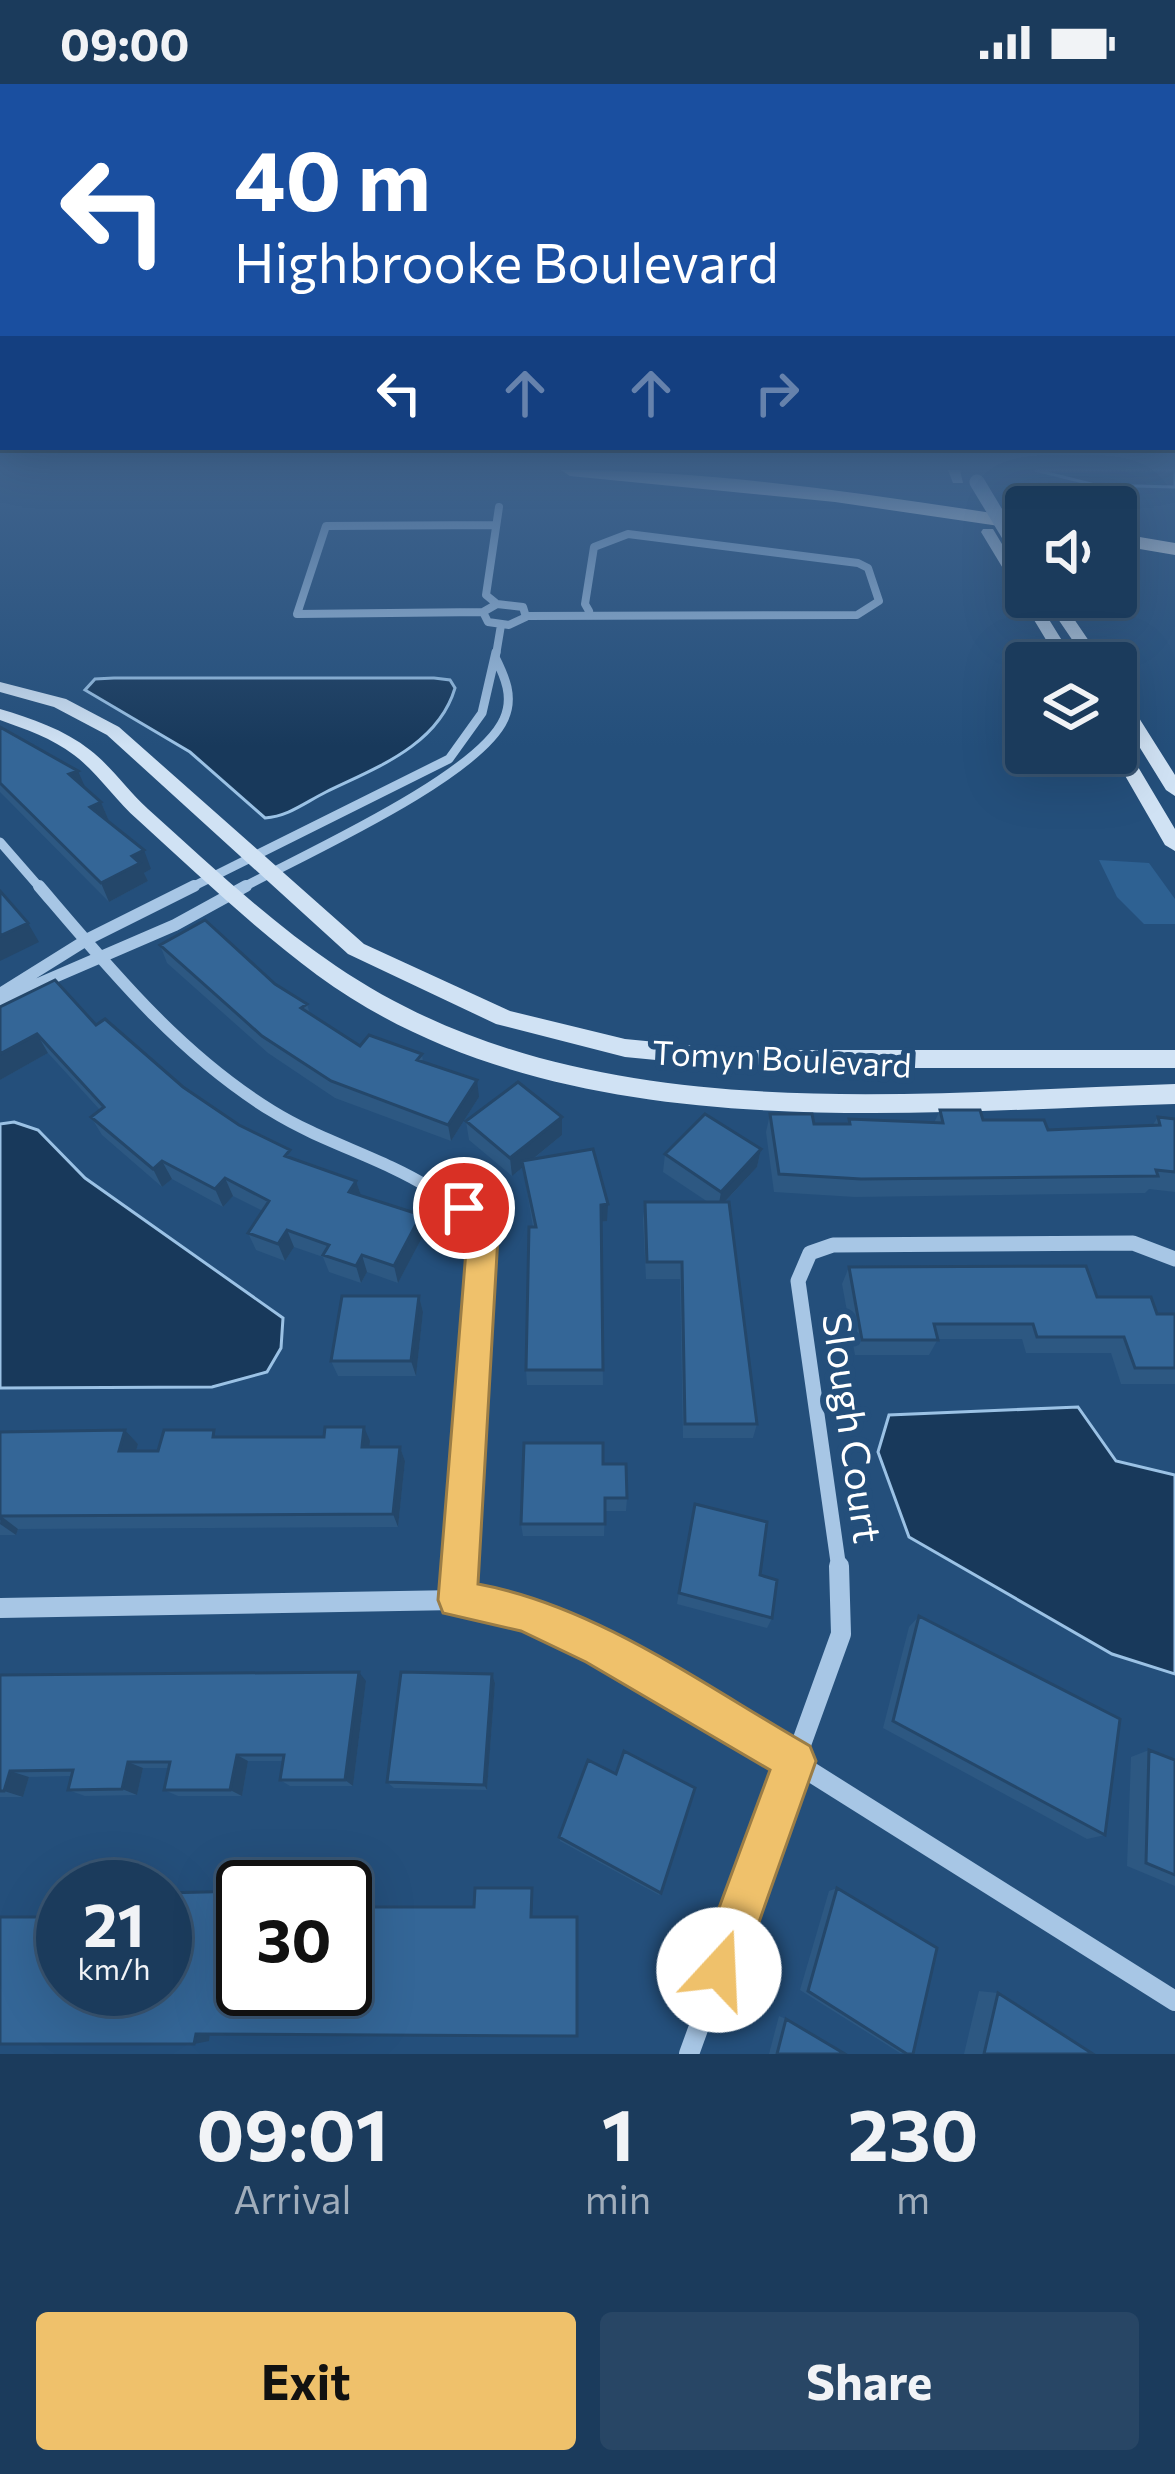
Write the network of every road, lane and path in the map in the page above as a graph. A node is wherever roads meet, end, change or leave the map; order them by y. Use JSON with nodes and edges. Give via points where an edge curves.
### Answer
{"nodes":[{"id":1,"x":314,"y":562,"type":"edge"},
{"id":2,"x":490,"y":562,"type":"edge"},
{"id":3,"x":594,"y":562,"type":"edge"},
{"id":4,"x":850,"y":562,"type":"edge"},
{"id":5,"x":497,"y":604,"type":"junction"},
{"id":6,"x":587,"y":608,"type":"junction"},
{"id":7,"x":483,"y":612,"type":"junction"},
{"id":8,"x":525,"y":612,"type":"junction"},
{"id":9,"x":501,"y":625,"type":"junction"},
{"id":10,"x":495,"y":657,"type":"junction"},
{"id":11,"x":0,"y":687,"type":"edge"},
{"id":12,"x":0,"y":714,"type":"edge"},
{"id":13,"x":1137,"y":729,"type":"edge"},
{"id":14,"x":449,"y":759,"type":"junction"},
{"id":15,"x":464,"y":766,"type":"junction"},
{"id":16,"x":1133,"y":774,"type":"edge"},
{"id":17,"x":1175,"y":790,"type":"edge"},
{"id":18,"x":0,"y":842,"type":"edge"},
{"id":19,"x":1175,"y":845,"type":"edge"},
{"id":20,"x":262,"y":867,"type":"junction"},
{"id":21,"x":227,"y":885,"type":"junction"},
{"id":22,"x":158,"y":906,"type":"junction"},
{"id":23,"x":175,"y":926,"type":"junction"},
{"id":24,"x":88,"y":940,"type":"junction"},
{"id":25,"x":105,"y":959,"type":"junction"},
{"id":26,"x":0,"y":997,"type":"edge"},
{"id":27,"x":1175,"y":1059,"type":"edge"},
{"id":28,"x":1175,"y":1094,"type":"edge"},
{"id":29,"x":1175,"y":1259,"type":"edge"},
{"id":30,"x":457,"y":1600,"type":"junction"},
{"id":31,"x":0,"y":1608,"type":"edge"},
{"id":32,"x":795,"y":1761,"type":"junction"},
{"id":33,"x":1175,"y":2001,"type":"edge"},
{"id":34,"x":689,"y":2054,"type":"edge"}],
"edges":[{"from":1,"to":7,"type":"street","via":[[296,614]]},
{"from":2,"to":5,"type":"street","via":[[486,595]]},
{"from":3,"to":6,"type":"street"},
{"from":4,"to":6,"type":"street","via":[[868,568],[879,601],[857,615],[608,616]]},
{"from":5,"to":7,"type":"street"},
{"from":5,"to":8,"type":"street"},
{"from":6,"to":8,"type":"street"},
{"from":7,"to":9,"type":"street"},
{"from":8,"to":9,"type":"street"},
{"from":9,"to":10,"type":"street"},
{"from":10,"to":14,"type":"street","via":[[487,711]]},
{"from":10,"to":15,"type":"street","via":[[511,683],[509,709]]},
{"from":11,"to":20,"type":"street","name":"Tomyn Boulevard","via":[[61,703],[113,730]]},
{"from":12,"to":21,"type":"street","name":"Tomyn Boulevard","via":[[76,747]]},
{"from":13,"to":17,"type":"street"},
{"from":14,"to":15,"type":"street"},
{"from":14,"to":20,"type":"street"},
{"from":15,"to":20,"type":"street"},
{"from":16,"to":19,"type":"street"},
{"from":18,"to":24,"type":"street"},
{"from":20,"to":21,"type":"street"},
{"from":20,"to":21,"type":"street"},
{"from":20,"to":27,"type":"street","name":"Tomyn Boulevard","via":[[356,949],[432,987],[504,1018],[625,1048],[739,1059]]},
{"from":21,"to":22,"type":"street"},
{"from":21,"to":23,"type":"street"},
{"from":21,"to":28,"type":"street","name":"Tomyn Boulevard","via":[[328,972],[412,1027],[513,1065],[688,1094],[861,1101]]},
{"from":22,"to":23,"type":"street"},
{"from":22,"to":24,"type":"street"},
{"from":23,"to":25,"type":"street"},
{"from":24,"to":25,"type":"street"},
{"from":24,"to":26,"type":"street"},
{"from":25,"to":26,"type":"street"},
{"from":25,"to":30,"type":"street","via":[[178,1038],[272,1112],[435,1187],[464,1208],[483,1236]]},
{"from":29,"to":32,"type":"street","name":"Slough Court","via":[[1133,1243],[833,1245],[810,1253],[798,1281],[841,1582],[841,1634]]},
{"from":30,"to":31,"type":"street"},
{"from":30,"to":32,"type":"street","via":[[524,1612],[600,1648]]},
{"from":32,"to":33,"type":"street"},
{"from":32,"to":34,"type":"street"}]}
